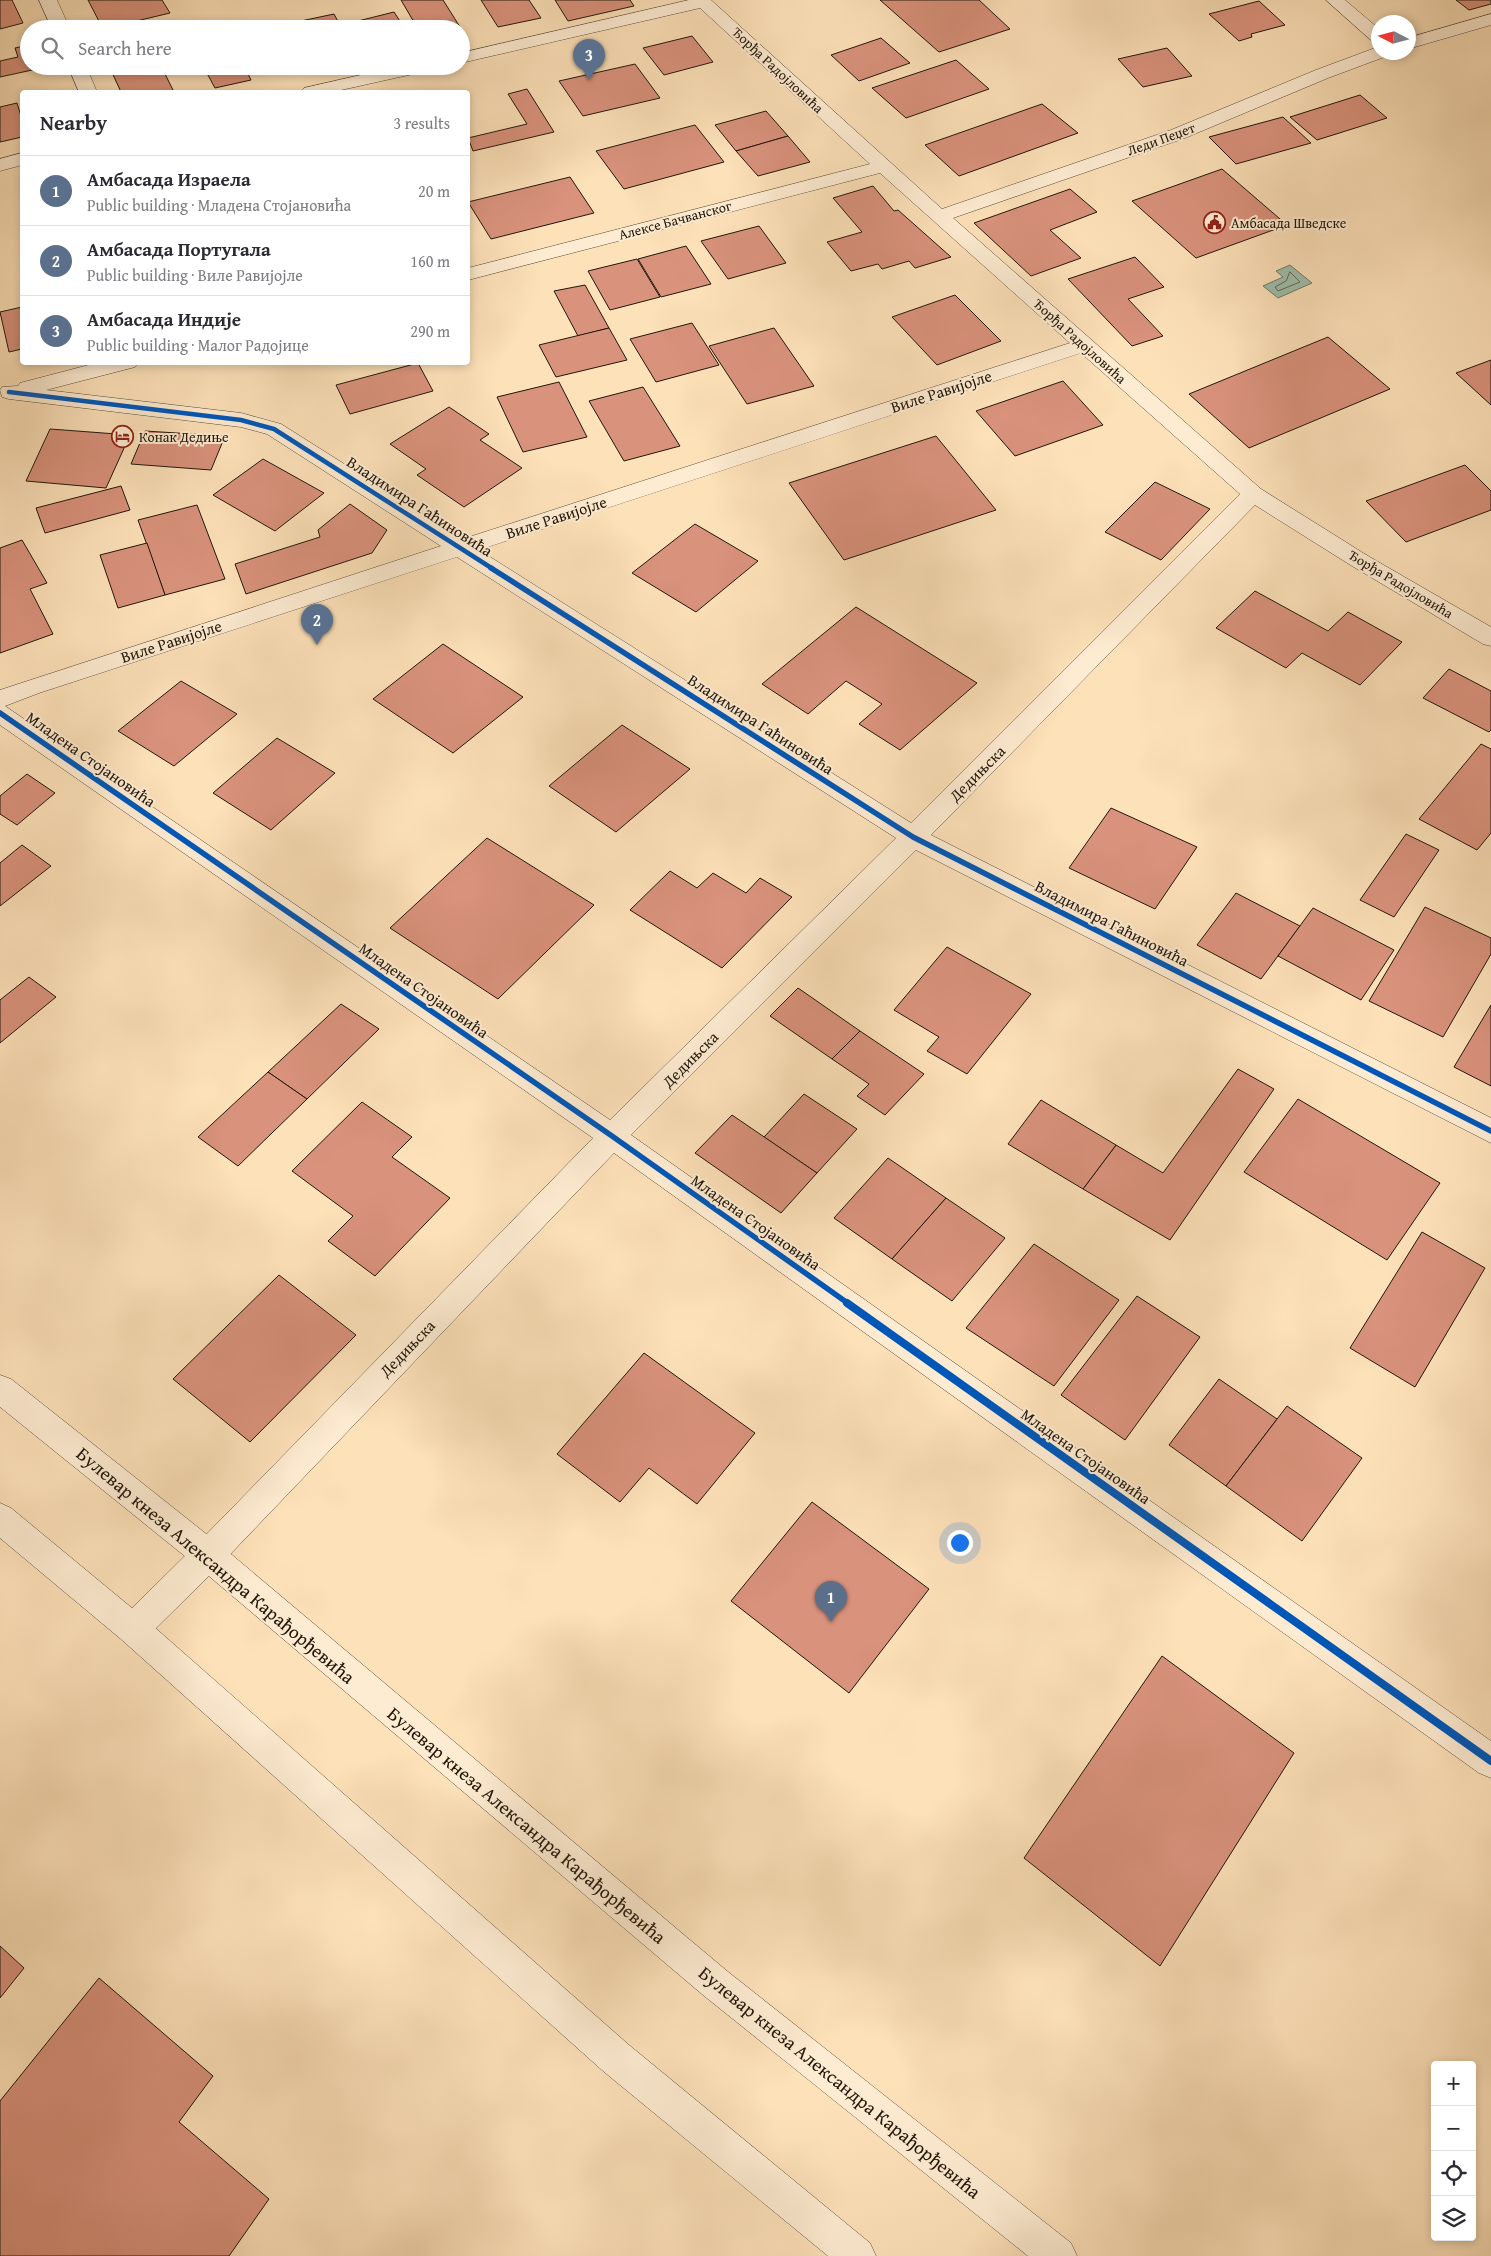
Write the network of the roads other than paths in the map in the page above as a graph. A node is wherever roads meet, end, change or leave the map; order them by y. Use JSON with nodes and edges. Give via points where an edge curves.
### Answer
{"nodes":[{"id":1,"x":48,"y":0,"type":"edge"},
{"id":2,"x":1335,"y":0,"type":"edge"},
{"id":3,"x":702,"y":1,"type":"edge"},
{"id":4,"x":57,"y":20,"type":"edge"},
{"id":5,"x":1491,"y":20,"type":"edge"},
{"id":6,"x":1371,"y":31,"type":"edge"},
{"id":7,"x":1416,"y":42,"type":"edge"},
{"id":8,"x":470,"y":56,"type":"edge"},
{"id":9,"x":1371,"y":56,"type":"edge"},
{"id":10,"x":80,"y":75,"type":"edge"},
{"id":11,"x":385,"y":75,"type":"edge"},
{"id":12,"x":87,"y":90,"type":"edge"},
{"id":13,"x":319,"y":90,"type":"edge"},
{"id":14,"x":20,"y":159,"type":"edge"},
{"id":15,"x":0,"y":164,"type":"edge"},
{"id":16,"x":883,"y":166,"type":"junction"},
{"id":17,"x":939,"y":216,"type":"junction"},
{"id":18,"x":470,"y":273,"type":"edge"},
{"id":19,"x":1085,"y":345,"type":"junction"},
{"id":20,"x":116,"y":365,"type":"edge"},
{"id":21,"x":4,"y":394,"type":"edge"},
{"id":22,"x":1253,"y":494,"type":"junction"},
{"id":23,"x":459,"y":548,"type":"junction"},
{"id":24,"x":1491,"y":638,"type":"edge"},
{"id":25,"x":0,"y":699,"type":"edge"},
{"id":26,"x":0,"y":713,"type":"edge"},
{"id":27,"x":912,"y":837,"type":"junction"},
{"id":28,"x":1491,"y":1131,"type":"edge"},
{"id":29,"x":612,"y":1136,"type":"junction"},
{"id":30,"x":0,"y":1389,"type":"edge"},
{"id":31,"x":0,"y":1518,"type":"edge"},
{"id":32,"x":208,"y":1555,"type":"junction"},
{"id":33,"x":132,"y":1629,"type":"junction"},
{"id":34,"x":1491,"y":1761,"type":"edge"},
{"id":35,"x":857,"y":2256,"type":"edge"},
{"id":36,"x":1058,"y":2256,"type":"edge"}],
"edges":[{"from":1,"to":4,"type":"street"},
{"from":2,"to":6,"type":"street"},
{"from":3,"to":8,"type":"street"},
{"from":3,"to":16,"type":"street","name":"Ђорђа Радојловића"},
{"from":5,"to":7,"type":"street"},
{"from":9,"to":17,"type":"street","name":"Леди Пеџет","via":[[1178,134]]},
{"from":10,"to":12,"type":"street"},
{"from":11,"to":13,"type":"street"},
{"from":14,"to":15,"type":"street"},
{"from":16,"to":17,"type":"street","name":"Ђорђа Радојловића"},
{"from":16,"to":18,"type":"street","name":"Алексе Бачванског"},
{"from":17,"to":19,"type":"street","name":"Ђорђа Радојловића"},
{"from":19,"to":22,"type":"street","name":"Ђорђа Радојловића"},
{"from":19,"to":23,"type":"street","name":"Виле Равијојле"},
{"from":20,"to":21,"type":"street"},
{"from":21,"to":23,"type":"street","name":"Владимира Гаћиновића","via":[[257,423],[290,438]]},
{"from":22,"to":24,"type":"street","name":"Ђорђа Радојловића"},
{"from":22,"to":27,"type":"street","name":"Дедињска"},
{"from":23,"to":25,"type":"street","name":"Виле Равијојле"},
{"from":23,"to":27,"type":"street","name":"Владимира Гаћиновића"},
{"from":26,"to":29,"type":"street","name":"Младена Стојановића"},
{"from":27,"to":28,"type":"street","name":"Владимира Гаћиновића"},
{"from":27,"to":29,"type":"street","name":"Дедињска"},
{"from":29,"to":32,"type":"street","name":"Дедињска"},
{"from":29,"to":34,"type":"street","name":"Младена Стојановића"},
{"from":30,"to":32,"type":"street","name":"Булевар кнеза Александра Карађорђевића"},
{"from":31,"to":33,"type":"street"},
{"from":32,"to":33,"type":"street","name":"Дедињска"},
{"from":32,"to":36,"type":"street","name":"Булевар кнеза Александра Карађорђевића","via":[[715,1983]]},
{"from":33,"to":35,"type":"street","via":[[616,2058]]}]}
